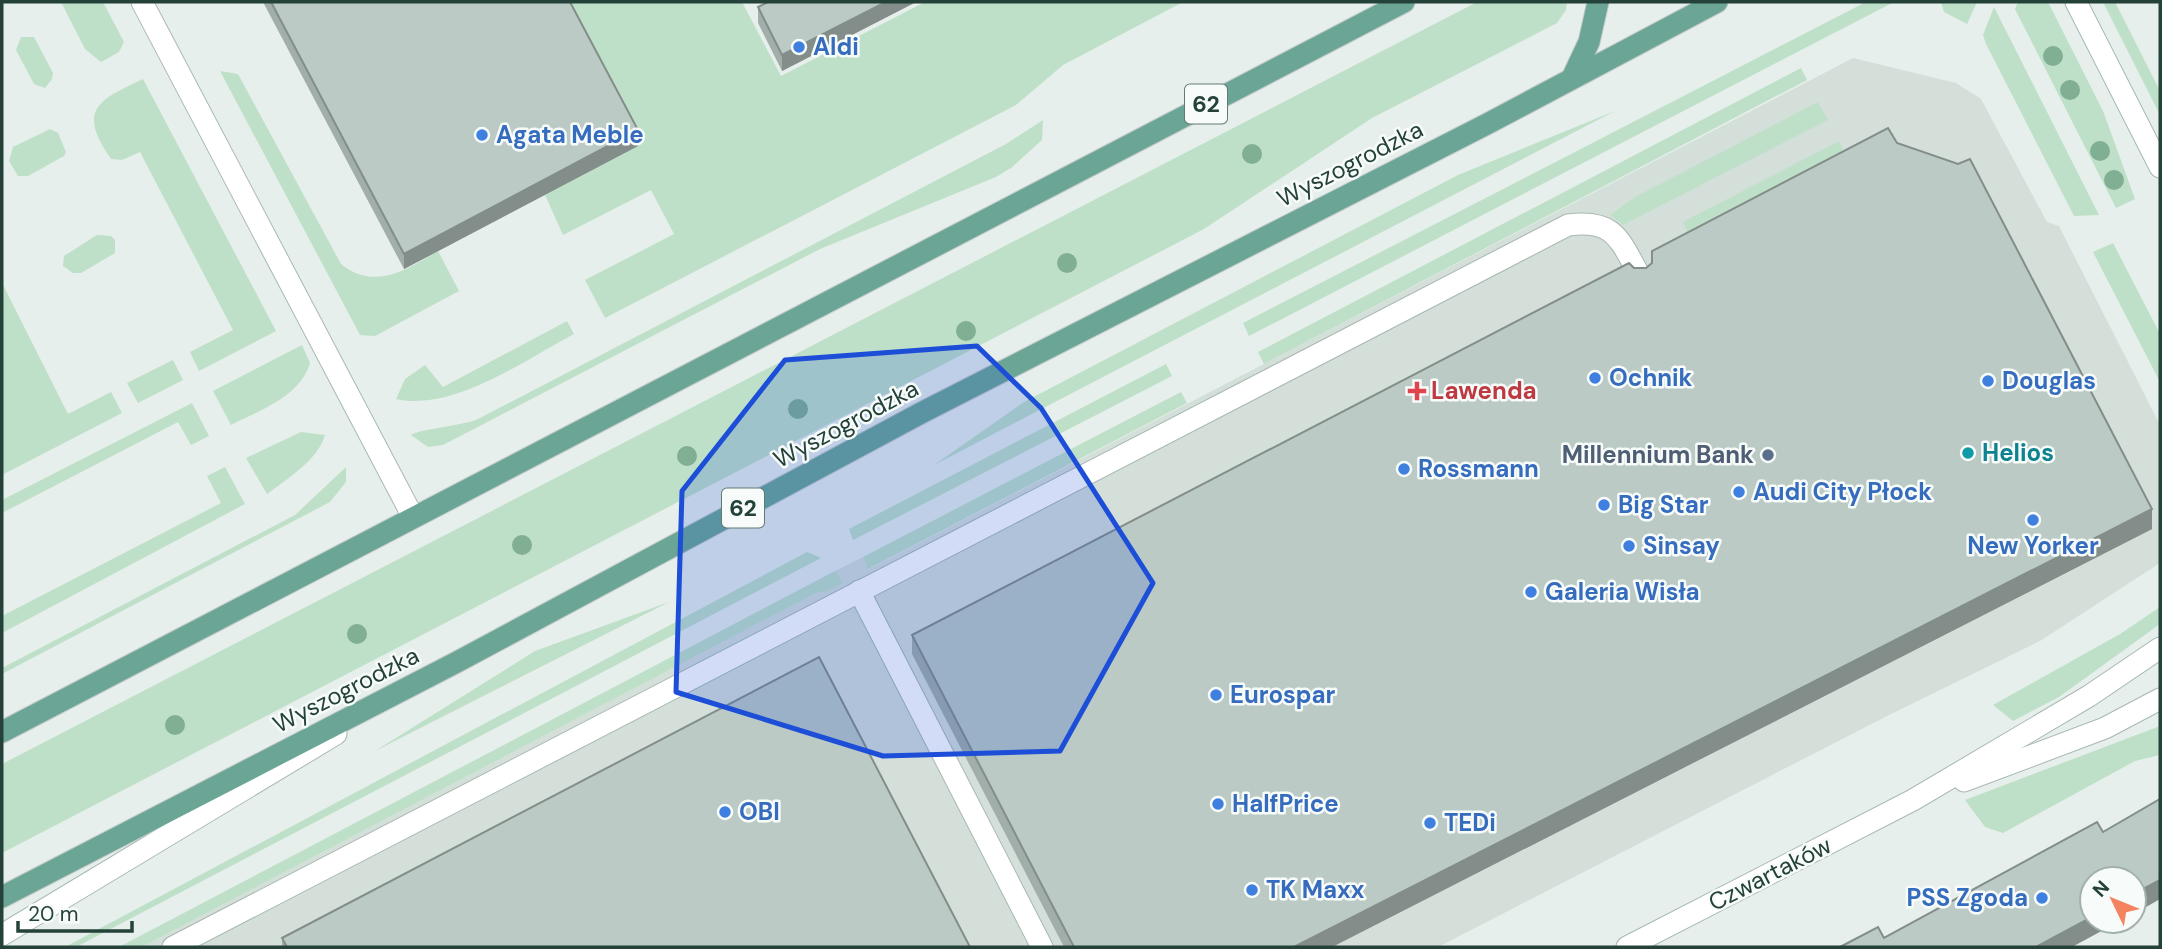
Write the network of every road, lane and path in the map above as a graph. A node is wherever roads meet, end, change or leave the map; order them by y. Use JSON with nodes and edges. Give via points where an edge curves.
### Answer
{"nodes":[{"id":1,"x":142,"y":2,"type":"edge"},
{"id":2,"x":1404,"y":2,"type":"edge"},
{"id":3,"x":1598,"y":2,"type":"edge"},
{"id":4,"x":1717,"y":2,"type":"edge"},
{"id":5,"x":2076,"y":2,"type":"edge"},
{"id":6,"x":1573,"y":76,"type":"junction"},
{"id":7,"x":2160,"y":167,"type":"edge"},
{"id":8,"x":1640,"y":276,"type":"edge"},
{"id":9,"x":413,"y":517,"type":"junction"},
{"id":10,"x":859,"y":591,"type":"junction"},
{"id":11,"x":2160,"y":648,"type":"edge"},
{"id":12,"x":457,"y":662,"type":"junction"},
{"id":13,"x":2160,"y":699,"type":"edge"},
{"id":14,"x":2,"y":732,"type":"edge"},
{"id":15,"x":1913,"y":800,"type":"junction"},
{"id":16,"x":2,"y":897,"type":"edge"},
{"id":17,"x":2,"y":935,"type":"edge"},
{"id":18,"x":173,"y":947,"type":"edge"},
{"id":19,"x":1042,"y":947,"type":"edge"},
{"id":20,"x":1626,"y":947,"type":"edge"}],
"edges":[{"from":1,"to":9,"type":"street"},
{"from":2,"to":9,"type":"main road","number":"62"},
{"from":3,"to":6,"type":"main road","via":[[1589,41]]},
{"from":4,"to":6,"type":"main road","name":"Wyszogrodzka","number":"62"},
{"from":5,"to":7,"type":"street"},
{"from":6,"to":12,"type":"main road","name":"Wyszogrodzka","number":"62","via":[[921,413]]},
{"from":8,"to":10,"type":"street","via":[[1611,232],[1593,221],[1568,225]]},
{"from":9,"to":14,"type":"main road","number":"62"},
{"from":10,"to":18,"type":"street"},
{"from":10,"to":19,"type":"street"},
{"from":11,"to":15,"type":"street","name":"Czwartaków","via":[[2089,696]]},
{"from":12,"to":16,"type":"main road","name":"Wyszogrodzka","number":"62"},
{"from":12,"to":17,"type":"street"},
{"from":13,"to":15,"type":"street","name":"Czwartaków","via":[[2105,728]]},
{"from":15,"to":20,"type":"street","name":"Czwartaków"}]}
